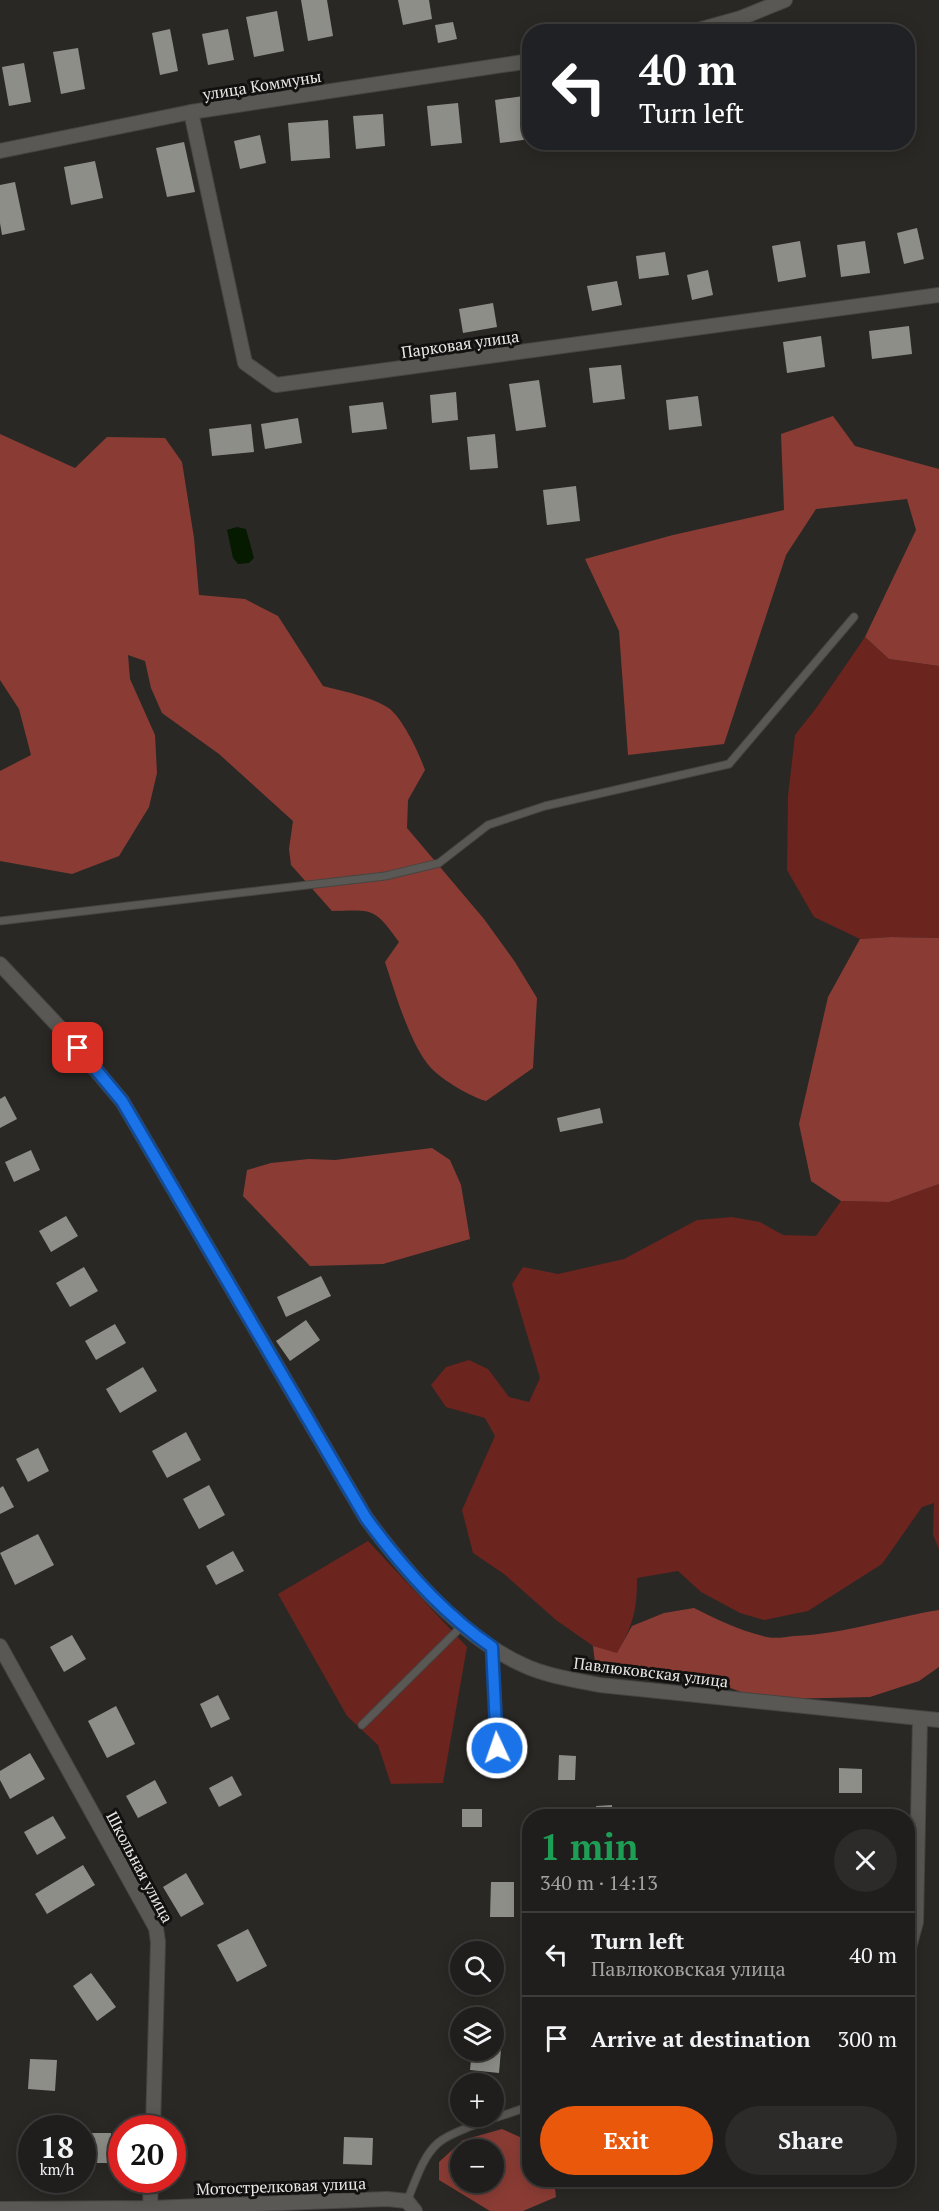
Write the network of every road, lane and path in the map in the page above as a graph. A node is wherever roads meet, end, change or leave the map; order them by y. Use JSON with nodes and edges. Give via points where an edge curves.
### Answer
{"nodes":[{"id":1,"x":785,"y":0,"type":"edge"},
{"id":2,"x":720,"y":24,"type":"edge"},
{"id":3,"x":522,"y":62,"type":"edge"},
{"id":4,"x":191,"y":112,"type":"junction"},
{"id":5,"x":0,"y":151,"type":"edge"},
{"id":6,"x":939,"y":295,"type":"edge"},
{"id":7,"x":854,"y":617,"type":"dead end"},
{"id":8,"x":0,"y":921,"type":"edge"},
{"id":9,"x":0,"y":964,"type":"edge"},
{"id":10,"x":462,"y":1626,"type":"junction"},
{"id":11,"x":0,"y":1646,"type":"edge"},
{"id":12,"x":492,"y":1647,"type":"junction"},
{"id":13,"x":921,"y":1719,"type":"junction"},
{"id":14,"x":939,"y":1720,"type":"edge"},
{"id":15,"x":362,"y":1725,"type":"dead end"},
{"id":16,"x":497,"y":1748,"type":"dead end"},
{"id":17,"x":915,"y":1926,"type":"edge"},
{"id":18,"x":522,"y":2109,"type":"edge"},
{"id":19,"x":153,"y":2115,"type":"edge"},
{"id":20,"x":151,"y":2193,"type":"edge"},
{"id":21,"x":411,"y":2206,"type":"edge"},
{"id":22,"x":150,"y":2208,"type":"junction"},
{"id":23,"x":0,"y":2209,"type":"edge"}],
"edges":[{"from":1,"to":2,"type":"street"},
{"from":3,"to":4,"type":"street","name":"улица Коммуны"},
{"from":4,"to":5,"type":"street","name":"улица Коммуны"},
{"from":4,"to":6,"type":"street","name":"Парковая улица","via":[[245,363],[276,385]]},
{"from":7,"to":8,"type":"lane","via":[[729,764],[545,806],[488,825],[439,863],[385,876]]},
{"from":9,"to":10,"type":"street","name":"Павлюковская улица","via":[[122,1101],[366,1518],[408,1570]]},
{"from":10,"to":12,"type":"street","name":"Павлюковская улица"},
{"from":10,"to":15,"type":"lane"},
{"from":11,"to":19,"type":"street","name":"Школьная улица","via":[[156,1928]]},
{"from":12,"to":13,"type":"street","name":"Павлюковская улица","via":[[521,1665],[549,1675],[600,1685]]},
{"from":12,"to":16,"type":"lane"},
{"from":13,"to":14,"type":"street","name":"Павлюковская улица"},
{"from":13,"to":17,"type":"street"},
{"from":18,"to":21,"type":"lane","via":[[437,2144],[423,2164]]},
{"from":20,"to":22,"type":"street"},
{"from":21,"to":22,"type":"street","name":"Мотострелковая улица","via":[[387,2199]]},
{"from":22,"to":23,"type":"street","name":"Мотострелковая улица"}]}
